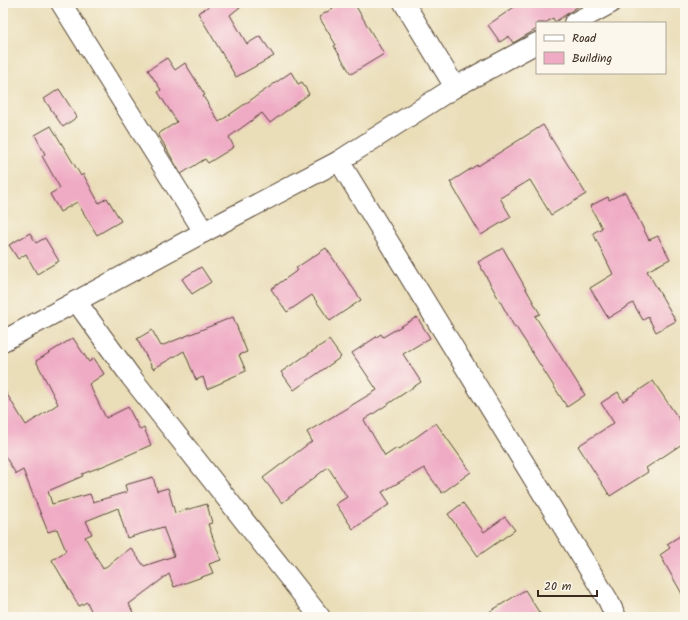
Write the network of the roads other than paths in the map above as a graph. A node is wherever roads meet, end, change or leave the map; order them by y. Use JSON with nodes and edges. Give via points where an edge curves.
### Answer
{"nodes":[{"id":1,"x":61,"y":3,"type":"edge"},
{"id":2,"x":404,"y":3,"type":"edge"},
{"id":3,"x":611,"y":3,"type":"edge"},
{"id":4,"x":576,"y":22,"type":"edge"},
{"id":5,"x":536,"y":44,"type":"edge"},
{"id":6,"x":455,"y":87,"type":"junction"},
{"id":7,"x":339,"y":161,"type":"junction"},
{"id":8,"x":204,"y":232,"type":"junction"},
{"id":9,"x":76,"y":301,"type":"junction"},
{"id":10,"x":3,"y":341,"type":"edge"},
{"id":11,"x":320,"y":617,"type":"edge"},
{"id":12,"x":616,"y":617,"type":"edge"}],
"edges":[{"from":1,"to":8,"type":"street"},
{"from":2,"to":6,"type":"street"},
{"from":3,"to":4,"type":"street"},
{"from":5,"to":6,"type":"street"},
{"from":6,"to":7,"type":"street"},
{"from":7,"to":8,"type":"street"},
{"from":7,"to":12,"type":"street"},
{"from":8,"to":9,"type":"street"},
{"from":9,"to":10,"type":"street"},
{"from":9,"to":11,"type":"street","via":[[136,383]]}]}
